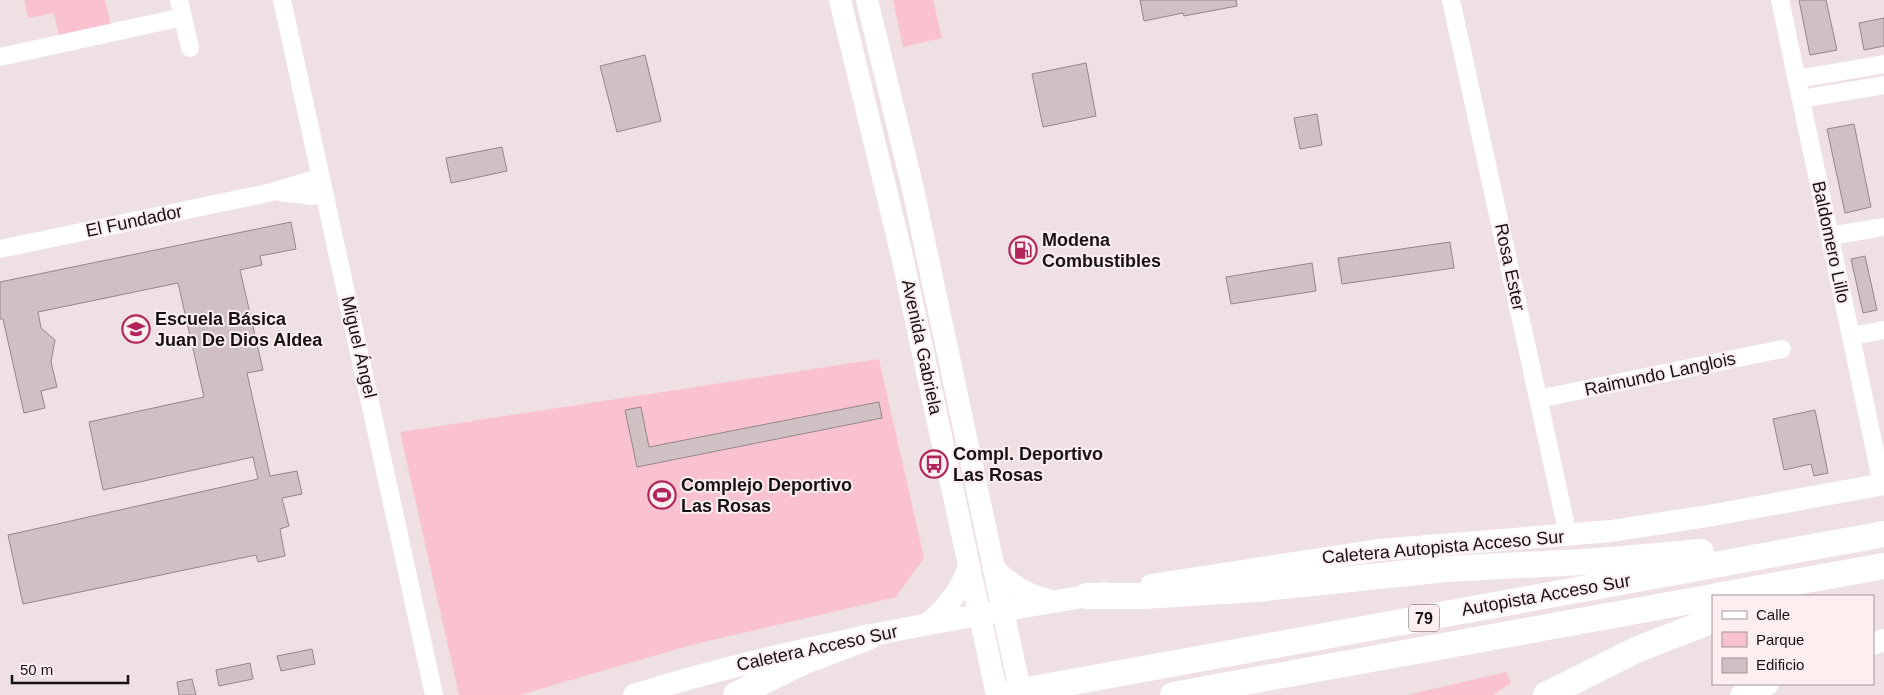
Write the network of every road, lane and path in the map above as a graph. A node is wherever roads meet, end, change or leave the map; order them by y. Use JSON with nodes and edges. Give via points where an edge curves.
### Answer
{"nodes":[{"id":1,"x":282,"y":0,"type":"edge"},
{"id":2,"x":840,"y":0,"type":"edge"},
{"id":3,"x":866,"y":0,"type":"edge"},
{"id":4,"x":1451,"y":0,"type":"edge"},
{"id":5,"x":1780,"y":0,"type":"edge"},
{"id":6,"x":181,"y":9,"type":"edge"},
{"id":7,"x":190,"y":48,"type":"dead end"},
{"id":8,"x":0,"y":57,"type":"edge"},
{"id":9,"x":1884,"y":64,"type":"edge"},
{"id":10,"x":1797,"y":79,"type":"junction"},
{"id":11,"x":1884,"y":85,"type":"edge"},
{"id":12,"x":1801,"y":99,"type":"junction"},
{"id":13,"x":323,"y":186,"type":"junction"},
{"id":14,"x":1884,"y":227,"type":"edge"},
{"id":15,"x":1830,"y":236,"type":"junction"},
{"id":16,"x":0,"y":249,"type":"edge"},
{"id":17,"x":1884,"y":330,"type":"edge"},
{"id":18,"x":1851,"y":336,"type":"junction"},
{"id":19,"x":1782,"y":349,"type":"dead end"},
{"id":20,"x":1538,"y":399,"type":"junction"},
{"id":21,"x":1877,"y":423,"type":"edge"},
{"id":22,"x":1883,"y":484,"type":"edge"},
{"id":23,"x":1568,"y":534,"type":"junction"},
{"id":24,"x":1884,"y":534,"type":"edge"},
{"id":25,"x":1846,"y":541,"type":"junction"},
{"id":26,"x":1884,"y":566,"type":"edge"},
{"id":27,"x":969,"y":567,"type":"junction"},
{"id":28,"x":993,"y":567,"type":"junction"},
{"id":29,"x":1849,"y":572,"type":"junction"},
{"id":30,"x":1720,"y":595,"type":"edge"},
{"id":31,"x":1783,"y":595,"type":"edge"},
{"id":32,"x":1086,"y":596,"type":"junction"},
{"id":33,"x":1712,"y":596,"type":"edge"},
{"id":34,"x":1054,"y":602,"type":"junction"},
{"id":35,"x":1002,"y":610,"type":"junction"},
{"id":36,"x":980,"y":615,"type":"junction"},
{"id":37,"x":1712,"y":620,"type":"edge"},
{"id":38,"x":926,"y":626,"type":"junction"},
{"id":39,"x":868,"y":637,"type":"junction"},
{"id":40,"x":1766,"y":685,"type":"edge"},
{"id":41,"x":434,"y":695,"type":"edge"},
{"id":42,"x":634,"y":695,"type":"edge"},
{"id":43,"x":736,"y":695,"type":"edge"},
{"id":44,"x":997,"y":695,"type":"edge"},
{"id":45,"x":1001,"y":695,"type":"edge"},
{"id":46,"x":1021,"y":695,"type":"edge"},
{"id":47,"x":1173,"y":695,"type":"edge"},
{"id":48,"x":1546,"y":695,"type":"edge"},
{"id":49,"x":1742,"y":695,"type":"edge"}],
"edges":[{"from":1,"to":13,"type":"street","name":"Miguel Ángel"},
{"from":2,"to":27,"type":"main road","name":"Avenida Gabriela","via":[[885,180]]},
{"from":3,"to":28,"type":"main road","name":"Avenida Gabriela","via":[[913,189]]},
{"from":4,"to":20,"type":"street","name":"Rosa Ester"},
{"from":5,"to":10,"type":"street","name":"Baldomero Lillo"},
{"from":6,"to":7,"type":"street"},
{"from":6,"to":8,"type":"street"},
{"from":9,"to":10,"type":"street"},
{"from":10,"to":12,"type":"street","name":"Baldomero Lillo"},
{"from":11,"to":12,"type":"street"},
{"from":12,"to":15,"type":"street","name":"Baldomero Lillo"},
{"from":13,"to":16,"type":"street","name":"El Fundador","via":[[268,193]]},
{"from":13,"to":41,"type":"street","name":"Miguel Ángel"},
{"from":14,"to":15,"type":"street"},
{"from":15,"to":18,"type":"street","name":"Baldomero Lillo"},
{"from":17,"to":18,"type":"street"},
{"from":18,"to":21,"type":"street","name":"Baldomero Lillo"},
{"from":19,"to":20,"type":"street","name":"Raimundo Langlois"},
{"from":20,"to":23,"type":"street","name":"Rosa Ester"},
{"from":21,"to":22,"type":"street","name":"Baldomero Lillo"},
{"from":22,"to":23,"type":"main road","name":"Caletera Autopista Acceso Sur","via":[[1708,516],[1611,531]]},
{"from":23,"to":32,"type":"main road","name":"Caletera Autopista Acceso Sur","via":[[1369,551]]},
{"from":24,"to":25,"type":"highway","name":"Autopista Acceso Sur","number":"79"},
{"from":25,"to":32,"type":"highway","via":[[1600,561],[1446,569],[1256,589]]},
{"from":25,"to":45,"type":"highway","name":"Autopista Acceso Sur","number":"79"},
{"from":26,"to":29,"type":"highway","name":"Autopista Acceso Sur","number":"79"},
{"from":27,"to":36,"type":"main road","name":"Avenida Gabriela"},
{"from":27,"to":38,"type":"main road","via":[[952,600]]},
{"from":28,"to":34,"type":"main road","via":[[1024,592]]},
{"from":28,"to":35,"type":"main road","name":"Avenida Gabriela"},
{"from":29,"to":30,"type":"highway","name":"Autopista Acceso Sur","number":"79"},
{"from":29,"to":31,"type":"highway"},
{"from":32,"to":34,"type":"main road","name":"Caletera Autopista Acceso Sur"},
{"from":33,"to":47,"type":"highway","name":"Autopista Acceso Sur","number":"79"},
{"from":34,"to":35,"type":"main road","name":"Caletera Autopista Acceso Sur"},
{"from":35,"to":36,"type":"main road","name":"Caletera Acceso Sur"},
{"from":35,"to":46,"type":"main road","name":"Avenida Gabriela"},
{"from":36,"to":38,"type":"main road","name":"Caletera Acceso Sur"},
{"from":36,"to":44,"type":"main road","name":"Avenida Gabriela"},
{"from":37,"to":48,"type":"highway","via":[[1638,649]]},
{"from":38,"to":39,"type":"main road","name":"Caletera Acceso Sur"},
{"from":39,"to":42,"type":"main road","name":"Caletera Acceso Sur","via":[[755,660]]},
{"from":39,"to":43,"type":"highway","via":[[802,662]]},
{"from":40,"to":49,"type":"main road"}]}
